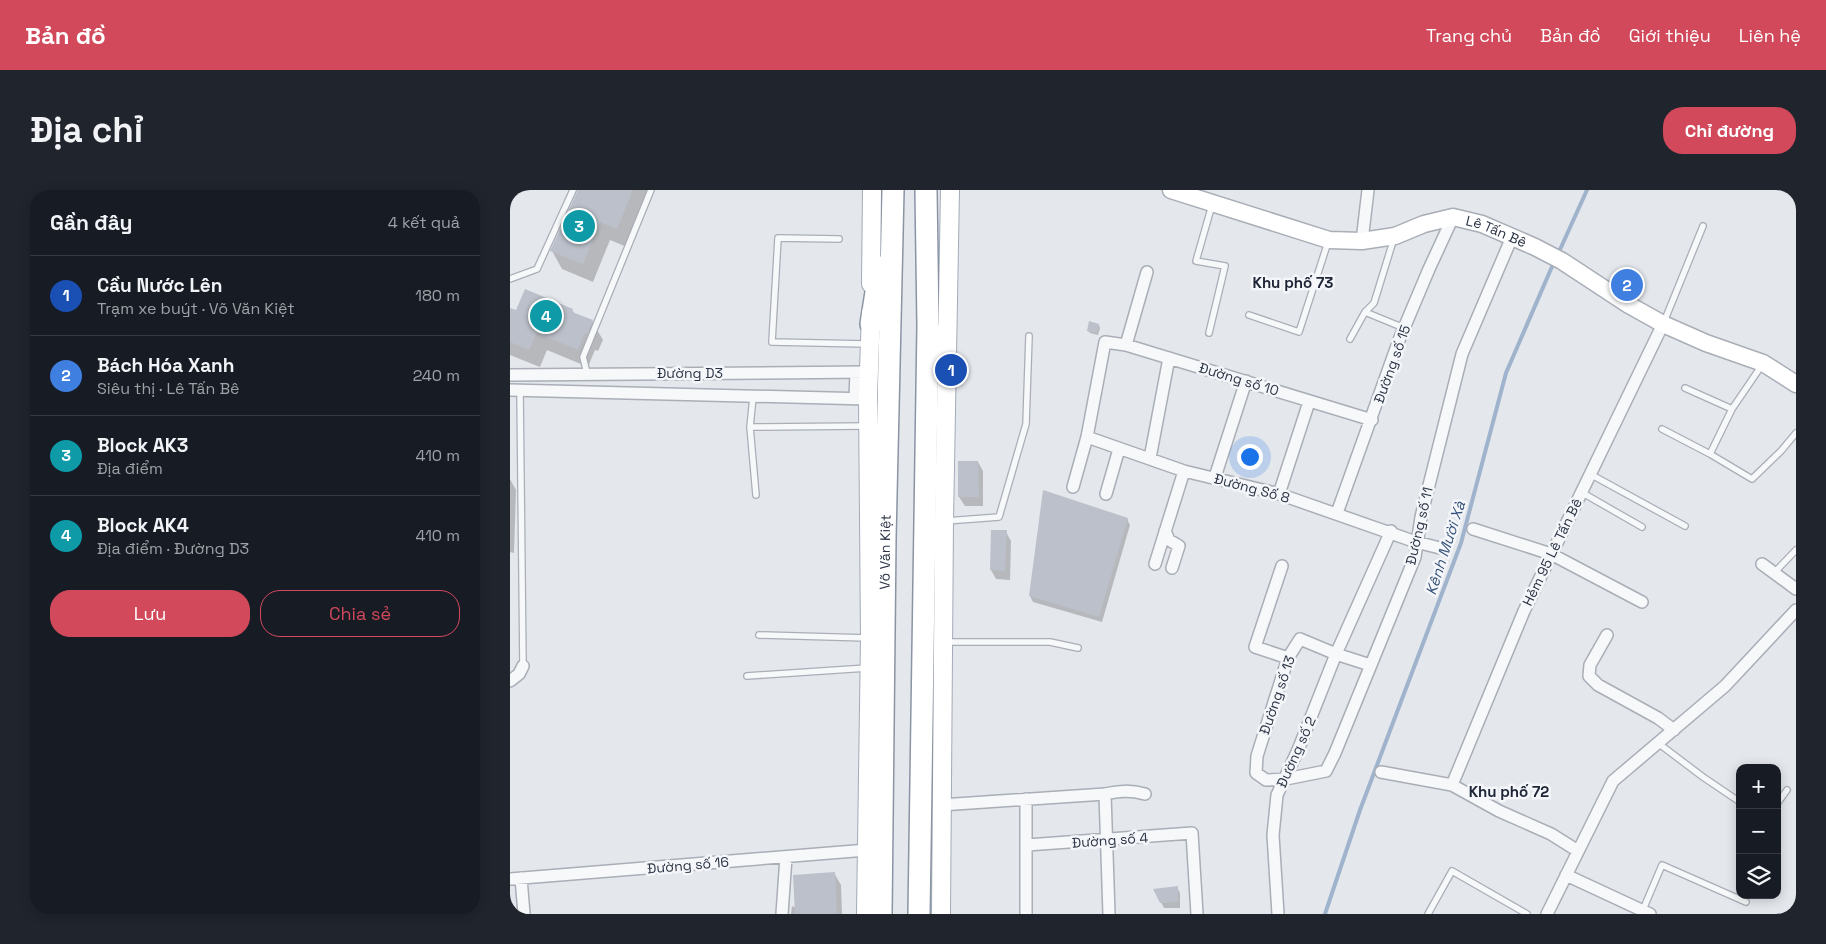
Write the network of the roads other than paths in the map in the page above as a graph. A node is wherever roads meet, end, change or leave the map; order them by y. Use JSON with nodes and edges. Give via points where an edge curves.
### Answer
{"nodes":[{"id":1,"x":573,"y":190,"type":"edge"},
{"id":2,"x":651,"y":190,"type":"edge"},
{"id":3,"x":872,"y":190,"type":"edge"},
{"id":4,"x":893,"y":190,"type":"edge"},
{"id":5,"x":926,"y":190,"type":"edge"},
{"id":6,"x":950,"y":190,"type":"edge"},
{"id":7,"x":1368,"y":190,"type":"edge"},
{"id":8,"x":1181,"y":191,"type":"edge"},
{"id":9,"x":1212,"y":203,"type":"junction"},
{"id":10,"x":1453,"y":218,"type":"junction"},
{"id":11,"x":1703,"y":226,"type":"dead end"},
{"id":12,"x":1395,"y":236,"type":"junction"},
{"id":13,"x":1512,"y":237,"type":"junction"},
{"id":14,"x":839,"y":239,"type":"dead end"},
{"id":15,"x":1329,"y":240,"type":"junction"},
{"id":16,"x":1362,"y":240,"type":"junction"},
{"id":17,"x":1147,"y":272,"type":"dead end"},
{"id":18,"x":510,"y":279,"type":"edge"},
{"id":19,"x":1365,"y":312,"type":"junction"},
{"id":20,"x":1249,"y":315,"type":"dead end"},
{"id":21,"x":1663,"y":324,"type":"junction"},
{"id":22,"x":928,"y":325,"type":"junction"},
{"id":23,"x":1404,"y":328,"type":"junction"},
{"id":24,"x":1209,"y":333,"type":"dead end"},
{"id":25,"x":870,"y":334,"type":"junction"},
{"id":26,"x":1029,"y":336,"type":"dead end"},
{"id":27,"x":1350,"y":339,"type":"dead end"},
{"id":28,"x":1126,"y":345,"type":"junction"},
{"id":29,"x":1170,"y":358,"type":"junction"},
{"id":30,"x":1763,"y":363,"type":"junction"},
{"id":31,"x":946,"y":368,"type":"junction"},
{"id":32,"x":862,"y":372,"type":"junction"},
{"id":33,"x":588,"y":373,"type":"junction"},
{"id":34,"x":510,"y":375,"type":"edge"},
{"id":35,"x":1246,"y":381,"type":"junction"},
{"id":36,"x":1796,"y":384,"type":"edge"},
{"id":37,"x":1685,"y":388,"type":"dead end"},
{"id":38,"x":515,"y":390,"type":"edge"},
{"id":39,"x":752,"y":397,"type":"junction"},
{"id":40,"x":862,"y":399,"type":"junction"},
{"id":41,"x":1309,"y":402,"type":"junction"},
{"id":42,"x":1732,"y":409,"type":"junction"},
{"id":43,"x":1372,"y":420,"type":"junction"},
{"id":44,"x":868,"y":426,"type":"junction"},
{"id":45,"x":750,"y":427,"type":"junction"},
{"id":46,"x":1662,"y":430,"type":"dead end"},
{"id":47,"x":1796,"y":433,"type":"edge"},
{"id":48,"x":1087,"y":437,"type":"junction"},
{"id":49,"x":1119,"y":449,"type":"junction"},
{"id":50,"x":1710,"y":454,"type":"junction"},
{"id":51,"x":1150,"y":458,"type":"junction"},
{"id":52,"x":1184,"y":470,"type":"junction"},
{"id":53,"x":1590,"y":474,"type":"junction"},
{"id":54,"x":1215,"y":477,"type":"junction"},
{"id":55,"x":1074,"y":487,"type":"dead end"},
{"id":56,"x":1581,"y":492,"type":"junction"},
{"id":57,"x":1106,"y":494,"type":"dead end"},
{"id":58,"x":1279,"y":494,"type":"junction"},
{"id":59,"x":756,"y":495,"type":"dead end"},
{"id":60,"x":1337,"y":513,"type":"junction"},
{"id":61,"x":944,"y":521,"type":"junction"},
{"id":62,"x":1685,"y":526,"type":"dead end"},
{"id":63,"x":1642,"y":527,"type":"dead end"},
{"id":64,"x":1473,"y":529,"type":"dead end"},
{"id":65,"x":1391,"y":531,"type":"junction"},
{"id":66,"x":1165,"y":532,"type":"junction"},
{"id":67,"x":1416,"y":542,"type":"junction"},
{"id":68,"x":1440,"y":548,"type":"dead end"},
{"id":69,"x":1796,"y":550,"type":"edge"},
{"id":70,"x":1551,"y":554,"type":"junction"},
{"id":71,"x":1155,"y":564,"type":"dead end"},
{"id":72,"x":1762,"y":564,"type":"dead end"},
{"id":73,"x":1282,"y":566,"type":"dead end"},
{"id":74,"x":1172,"y":568,"type":"dead end"},
{"id":75,"x":1774,"y":573,"type":"junction"},
{"id":76,"x":1796,"y":589,"type":"edge"},
{"id":77,"x":1642,"y":602,"type":"dead end"},
{"id":78,"x":1796,"y":610,"type":"edge"},
{"id":79,"x":759,"y":635,"type":"dead end"},
{"id":80,"x":1607,"y":635,"type":"dead end"},
{"id":81,"x":870,"y":638,"type":"junction"},
{"id":82,"x":943,"y":642,"type":"junction"},
{"id":83,"x":1078,"y":648,"type":"dead end"},
{"id":84,"x":1336,"y":654,"type":"junction"},
{"id":85,"x":1288,"y":658,"type":"junction"},
{"id":86,"x":1370,"y":665,"type":"junction"},
{"id":87,"x":523,"y":666,"type":"joint"},
{"id":88,"x":869,"y":668,"type":"junction"},
{"id":89,"x":747,"y":676,"type":"dead end"},
{"id":90,"x":510,"y":681,"type":"edge"},
{"id":91,"x":1674,"y":730,"type":"junction"},
{"id":92,"x":1658,"y":743,"type":"junction"},
{"id":93,"x":1381,"y":772,"type":"dead end"},
{"id":94,"x":1286,"y":779,"type":"junction"},
{"id":95,"x":1452,"y":785,"type":"junction"},
{"id":96,"x":1787,"y":790,"type":"dead end"},
{"id":97,"x":1105,"y":794,"type":"junction"},
{"id":98,"x":1145,"y":794,"type":"dead end"},
{"id":99,"x":1781,"y":798,"type":"edge"},
{"id":100,"x":1026,"y":799,"type":"junction"},
{"id":101,"x":1736,"y":799,"type":"edge"},
{"id":102,"x":940,"y":805,"type":"junction"},
{"id":103,"x":1106,"y":841,"type":"junction"},
{"id":104,"x":1027,"y":845,"type":"junction"},
{"id":105,"x":867,"y":850,"type":"junction"},
{"id":106,"x":1578,"y":851,"type":"junction"},
{"id":107,"x":786,"y":857,"type":"junction"},
{"id":108,"x":1566,"y":875,"type":"junction"},
{"id":109,"x":516,"y":879,"type":"edge"},
{"id":110,"x":1746,"y":902,"type":"dead end"},
{"id":111,"x":1645,"y":913,"type":"edge"},
{"id":112,"x":524,"y":914,"type":"edge"},
{"id":113,"x":782,"y":914,"type":"edge"},
{"id":114,"x":866,"y":914,"type":"edge"},
{"id":115,"x":881,"y":914,"type":"edge"},
{"id":116,"x":919,"y":914,"type":"edge"},
{"id":117,"x":941,"y":914,"type":"edge"},
{"id":118,"x":1026,"y":914,"type":"edge"},
{"id":119,"x":1109,"y":914,"type":"edge"},
{"id":120,"x":1197,"y":914,"type":"edge"},
{"id":121,"x":1278,"y":914,"type":"edge"},
{"id":122,"x":1428,"y":914,"type":"edge"},
{"id":123,"x":1527,"y":914,"type":"edge"},
{"id":124,"x":1547,"y":914,"type":"edge"}],
"edges":[{"from":1,"to":18,"type":"lane","via":[[537,268]]},
{"from":2,"to":33,"type":"lane","via":[[583,357]]},
{"from":3,"to":25,"type":"main road","name":"Võ Văn Kiệt"},
{"from":4,"to":25,"type":"highway"},
{"from":4,"to":115,"type":"highway","name":"Võ Văn Kiệt","via":[[884,538]]},
{"from":5,"to":22,"type":"highway"},
{"from":6,"to":31,"type":"main road"},
{"from":7,"to":16,"type":"street"},
{"from":8,"to":9,"type":"street","name":"Lê Tấn Bê"},
{"from":9,"to":15,"type":"street","name":"Lê Tấn Bê"},
{"from":9,"to":24,"type":"lane","via":[[1196,261],[1225,266]]},
{"from":10,"to":12,"type":"street","name":"Lê Tấn Bê","via":[[1424,224]]},
{"from":10,"to":13,"type":"street","name":"Lê Tấn Bê","via":[[1482,224]]},
{"from":10,"to":23,"type":"street","name":"Đường số 15"},
{"from":11,"to":21,"type":"lane"},
{"from":12,"to":16,"type":"street","name":"Lê Tấn Bê"},
{"from":12,"to":19,"type":"lane","via":[[1374,303]]},
{"from":13,"to":21,"type":"street","name":"Lê Tấn Bê","via":[[1562,261]]},
{"from":13,"to":67,"type":"street","name":"Đường số 11","via":[[1462,354]]},
{"from":14,"to":25,"type":"lane","via":[[778,238],[772,342]]},
{"from":15,"to":16,"type":"street","name":"Lê Tấn Bê"},
{"from":15,"to":20,"type":"lane","via":[[1299,332]]},
{"from":17,"to":28,"type":"street"},
{"from":19,"to":23,"type":"lane"},
{"from":19,"to":27,"type":"lane"},
{"from":21,"to":30,"type":"street","name":"Lê Tấn Bê"},
{"from":21,"to":53,"type":"street","name":"Hẻm 95 Lê Tấn Bê"},
{"from":22,"to":31,"type":"highway"},
{"from":22,"to":116,"type":"highway"},
{"from":23,"to":43,"type":"street","name":"Đường số 15"},
{"from":25,"to":32,"type":"main road","name":"Võ Văn Kiệt"},
{"from":26,"to":61,"type":"lane","via":[[1026,424],[999,517]]},
{"from":28,"to":29,"type":"street","name":"Đường số 10"},
{"from":28,"to":48,"type":"street","name":"Đường số 10","via":[[1105,342]]},
{"from":29,"to":35,"type":"street","name":"Đường số 10"},
{"from":29,"to":51,"type":"street"},
{"from":30,"to":36,"type":"street","name":"Lê Tấn Bê"},
{"from":30,"to":42,"type":"lane"},
{"from":31,"to":61,"type":"main road"},
{"from":32,"to":33,"type":"street","name":"Đường D3"},
{"from":32,"to":40,"type":"main road","name":"Võ Văn Kiệt"},
{"from":33,"to":34,"type":"street","name":"Đường D3"},
{"from":35,"to":41,"type":"street","name":"Đường số 10"},
{"from":35,"to":54,"type":"street"},
{"from":37,"to":42,"type":"lane"},
{"from":38,"to":39,"type":"street","name":"Đường D3"},
{"from":38,"to":87,"type":"lane"},
{"from":39,"to":40,"type":"street","name":"Đường D3"},
{"from":39,"to":45,"type":"lane"},
{"from":40,"to":44,"type":"main road","name":"Võ Văn Kiệt"},
{"from":41,"to":43,"type":"street","name":"Đường số 10"},
{"from":41,"to":58,"type":"street"},
{"from":42,"to":50,"type":"lane"},
{"from":43,"to":60,"type":"street","name":"Đường số 15"},
{"from":44,"to":45,"type":"lane"},
{"from":44,"to":81,"type":"main road","name":"Võ Văn Kiệt"},
{"from":45,"to":59,"type":"lane"},
{"from":46,"to":50,"type":"lane"},
{"from":47,"to":50,"type":"lane","via":[[1752,480]]},
{"from":48,"to":49,"type":"street","name":"Đường Số 8"},
{"from":48,"to":55,"type":"street"},
{"from":49,"to":51,"type":"street","name":"Đường Số 8"},
{"from":49,"to":57,"type":"street"},
{"from":51,"to":52,"type":"street","name":"Đường Số 8"},
{"from":52,"to":54,"type":"street","name":"Đường Số 8"},
{"from":52,"to":66,"type":"street"},
{"from":53,"to":56,"type":"street","name":"Hẻm 95 Lê Tấn Bê"},
{"from":53,"to":62,"type":"lane"},
{"from":54,"to":58,"type":"street","name":"Đường Số 8"},
{"from":56,"to":63,"type":"lane"},
{"from":56,"to":70,"type":"street","name":"Hẻm 95 Lê Tấn Bê"},
{"from":58,"to":60,"type":"street","name":"Đường Số 8"},
{"from":60,"to":65,"type":"street","name":"Đường Số 8"},
{"from":61,"to":82,"type":"main road"},
{"from":64,"to":70,"type":"street"},
{"from":65,"to":67,"type":"street","name":"Đường Số 8"},
{"from":65,"to":84,"type":"street"},
{"from":66,"to":71,"type":"street"},
{"from":66,"to":74,"type":"street","via":[[1169,540],[1179,546]]},
{"from":67,"to":68,"type":"street","name":"Đường Số 8"},
{"from":67,"to":86,"type":"street","name":"Đường số 11","via":[[1415,557]]},
{"from":69,"to":75,"type":"lane"},
{"from":70,"to":77,"type":"street"},
{"from":70,"to":95,"type":"street","name":"Hẻm 95 Lê Tấn Bê"},
{"from":72,"to":75,"type":"street"},
{"from":73,"to":85,"type":"street","via":[[1255,646]]},
{"from":75,"to":76,"type":"street"},
{"from":78,"to":91,"type":"street","via":[[1725,686]]},
{"from":79,"to":81,"type":"lane"},
{"from":80,"to":91,"type":"street","via":[[1590,665],[1589,676],[1598,685]]},
{"from":81,"to":88,"type":"main road","name":"Võ Văn Kiệt"},
{"from":82,"to":83,"type":"lane","via":[[1050,642]]},
{"from":82,"to":102,"type":"main road"},
{"from":84,"to":85,"type":"street","name":"Đường số 13","via":[[1300,639]]},
{"from":84,"to":86,"type":"street"},
{"from":84,"to":94,"type":"street","name":"Đường số 2"},
{"from":85,"to":94,"type":"street","name":"Đường số 13","via":[[1257,756],[1256,773],[1266,780]]},
{"from":86,"to":94,"type":"street","name":"Đường số 11","via":[[1326,771]]},
{"from":87,"to":90,"type":"street"},
{"from":88,"to":89,"type":"lane"},
{"from":88,"to":105,"type":"main road","name":"Võ Văn Kiệt"},
{"from":91,"to":92,"type":"street"},
{"from":92,"to":101,"type":"lane"},
{"from":92,"to":106,"type":"street","via":[[1613,781]]},
{"from":93,"to":95,"type":"street"},
{"from":94,"to":121,"type":"street","name":"Đường số 2","via":[[1277,795],[1274,835]]},
{"from":95,"to":106,"type":"street","via":[[1551,834]]},
{"from":96,"to":99,"type":"lane"},
{"from":97,"to":98,"type":"street","via":[[1122,791]]},
{"from":97,"to":100,"type":"street"},
{"from":97,"to":103,"type":"street"},
{"from":100,"to":102,"type":"street"},
{"from":100,"to":104,"type":"street"},
{"from":102,"to":117,"type":"main road"},
{"from":103,"to":104,"type":"street","name":"Đường số 4"},
{"from":103,"to":119,"type":"street"},
{"from":103,"to":120,"type":"street","name":"Đường số 4","via":[[1192,833]]},
{"from":104,"to":118,"type":"street"},
{"from":105,"to":107,"type":"street","name":"Đường số 16"},
{"from":105,"to":114,"type":"main road","name":"Võ Văn Kiệt"},
{"from":106,"to":108,"type":"street"},
{"from":107,"to":109,"type":"street","name":"Đường số 16"},
{"from":107,"to":113,"type":"street"},
{"from":108,"to":111,"type":"street"},
{"from":108,"to":124,"type":"street"},
{"from":109,"to":112,"type":"street"},
{"from":110,"to":111,"type":"lane","via":[[1662,865]]},
{"from":122,"to":123,"type":"lane","via":[[1452,871]]}]}
